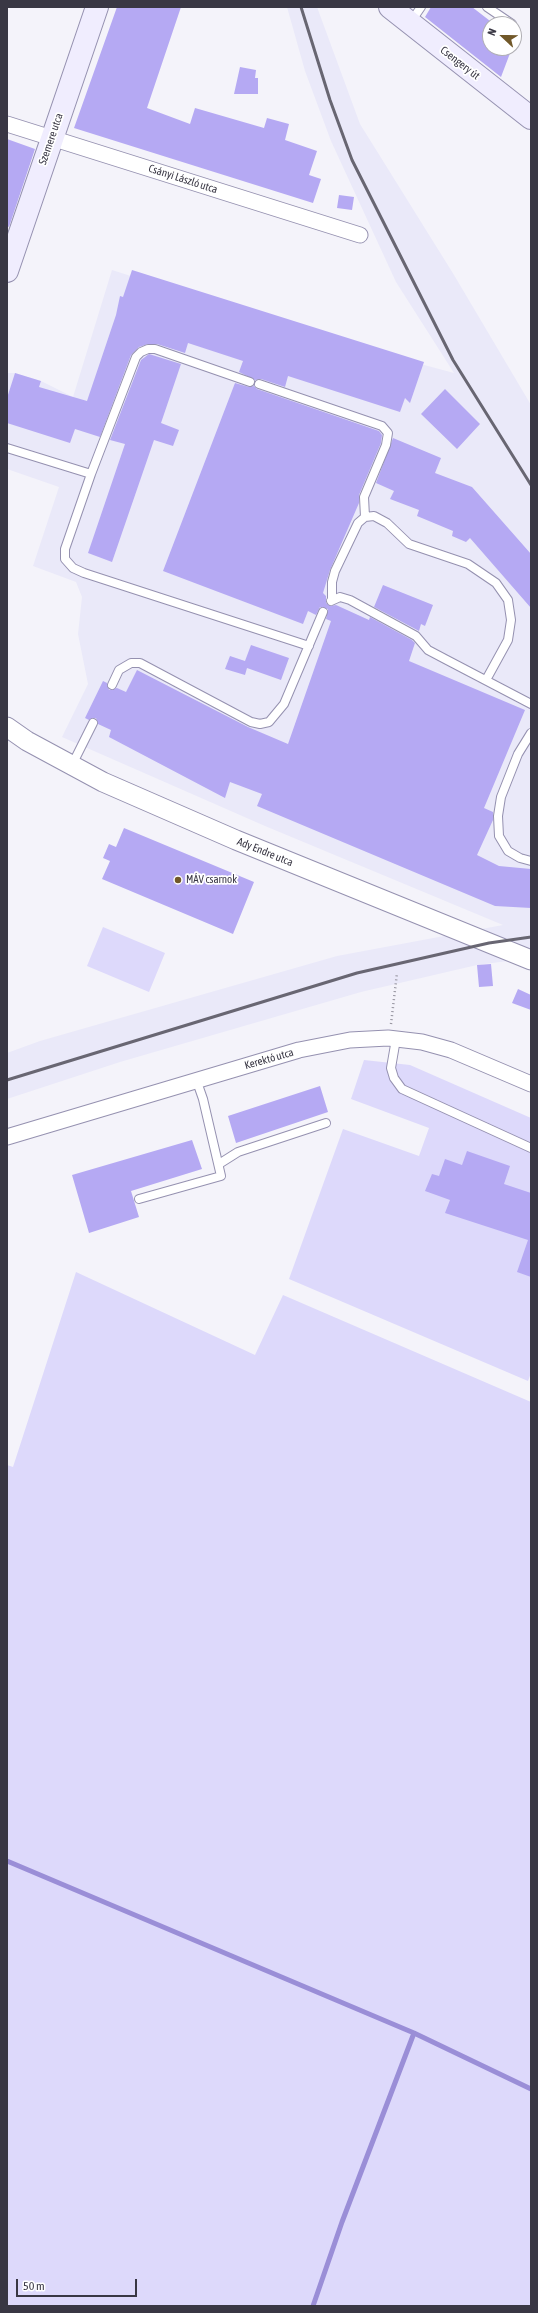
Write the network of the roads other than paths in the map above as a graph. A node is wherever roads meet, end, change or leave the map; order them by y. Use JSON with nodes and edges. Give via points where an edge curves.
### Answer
{"nodes":[{"id":1,"x":97,"y":7,"type":"edge"},
{"id":2,"x":390,"y":7,"type":"edge"},
{"id":3,"x":487,"y":7,"type":"edge"},
{"id":4,"x":415,"y":15,"type":"edge"},
{"id":5,"x":500,"y":16,"type":"edge"},
{"id":6,"x":531,"y":118,"type":"edge"},
{"id":7,"x":7,"y":124,"type":"edge"},
{"id":8,"x":51,"y":138,"type":"junction"},
{"id":9,"x":360,"y":235,"type":"dead end"},
{"id":10,"x":7,"y":271,"type":"edge"},
{"id":11,"x":250,"y":382,"type":"dead end"},
{"id":12,"x":258,"y":384,"type":"dead end"},
{"id":13,"x":7,"y":448,"type":"edge"},
{"id":14,"x":91,"y":474,"type":"junction"},
{"id":15,"x":365,"y":517,"type":"junction"},
{"id":16,"x":323,"y":612,"type":"dead end"},
{"id":17,"x":309,"y":646,"type":"junction"},
{"id":18,"x":486,"y":680,"type":"junction"},
{"id":19,"x":112,"y":686,"type":"dead end"},
{"id":20,"x":531,"y":704,"type":"edge"},
{"id":21,"x":94,"y":723,"type":"dead end"},
{"id":22,"x":7,"y":727,"type":"edge"},
{"id":23,"x":531,"y":733,"type":"edge"},
{"id":24,"x":72,"y":766,"type":"junction"},
{"id":25,"x":531,"y":861,"type":"edge"},
{"id":26,"x":531,"y":960,"type":"edge"},
{"id":27,"x":392,"y":1039,"type":"junction"},
{"id":28,"x":196,"y":1080,"type":"junction"},
{"id":29,"x":531,"y":1084,"type":"edge"},
{"id":30,"x":326,"y":1123,"type":"dead end"},
{"id":31,"x":7,"y":1136,"type":"edge"},
{"id":32,"x":531,"y":1148,"type":"edge"},
{"id":33,"x":219,"y":1164,"type":"junction"},
{"id":34,"x":139,"y":1199,"type":"dead end"}],
"edges":[{"from":1,"to":8,"type":"main road","name":"Szemere utca"},
{"from":2,"to":4,"type":"main road","name":"Csengery út"},
{"from":3,"to":5,"type":"lane"},
{"from":4,"to":6,"type":"main road","name":"Csengery út"},
{"from":7,"to":8,"type":"street","name":"Csányi László utca"},
{"from":8,"to":9,"type":"street","name":"Csányi László utca"},
{"from":8,"to":10,"type":"main road","name":"Szemere utca"},
{"from":11,"to":14,"type":"lane","via":[[155,349],[141,352],[136,357]]},
{"from":12,"to":15,"type":"lane","via":[[382,426],[388,433],[386,445],[364,497]]},
{"from":13,"to":14,"type":"lane"},
{"from":14,"to":17,"type":"lane","via":[[65,549],[65,559],[69,565],[84,573]]},
{"from":15,"to":18,"type":"lane","via":[[374,516],[387,523],[409,544],[468,564],[496,583],[508,600],[511,620],[508,640]]},
{"from":15,"to":18,"type":"lane","via":[[358,523],[335,572],[332,600],[340,597],[350,600],[416,636],[428,650]]},
{"from":16,"to":17,"type":"lane"},
{"from":17,"to":19,"type":"lane","via":[[284,704],[269,722],[260,724],[251,722],[140,663],[131,663],[119,670]]},
{"from":18,"to":20,"type":"lane"},
{"from":21,"to":24,"type":"lane"},
{"from":22,"to":24,"type":"street","name":"Ady Endre utca"},
{"from":23,"to":25,"type":"lane","via":[[518,754],[500,797],[498,816],[499,836],[508,851]]},
{"from":24,"to":26,"type":"street","name":"Ady Endre utca","via":[[236,840]]},
{"from":27,"to":28,"type":"street","name":"Kerektó utca","via":[[330,1043]]},
{"from":27,"to":29,"type":"street","name":"Kerektó utca","via":[[422,1042],[451,1050]]},
{"from":27,"to":32,"type":"lane","via":[[391,1068],[402,1089]]},
{"from":28,"to":31,"type":"street","name":"Kerektó utca"},
{"from":28,"to":33,"type":"lane"},
{"from":30,"to":33,"type":"lane","via":[[238,1152]]},
{"from":33,"to":34,"type":"lane","via":[[221,1176]]}]}
